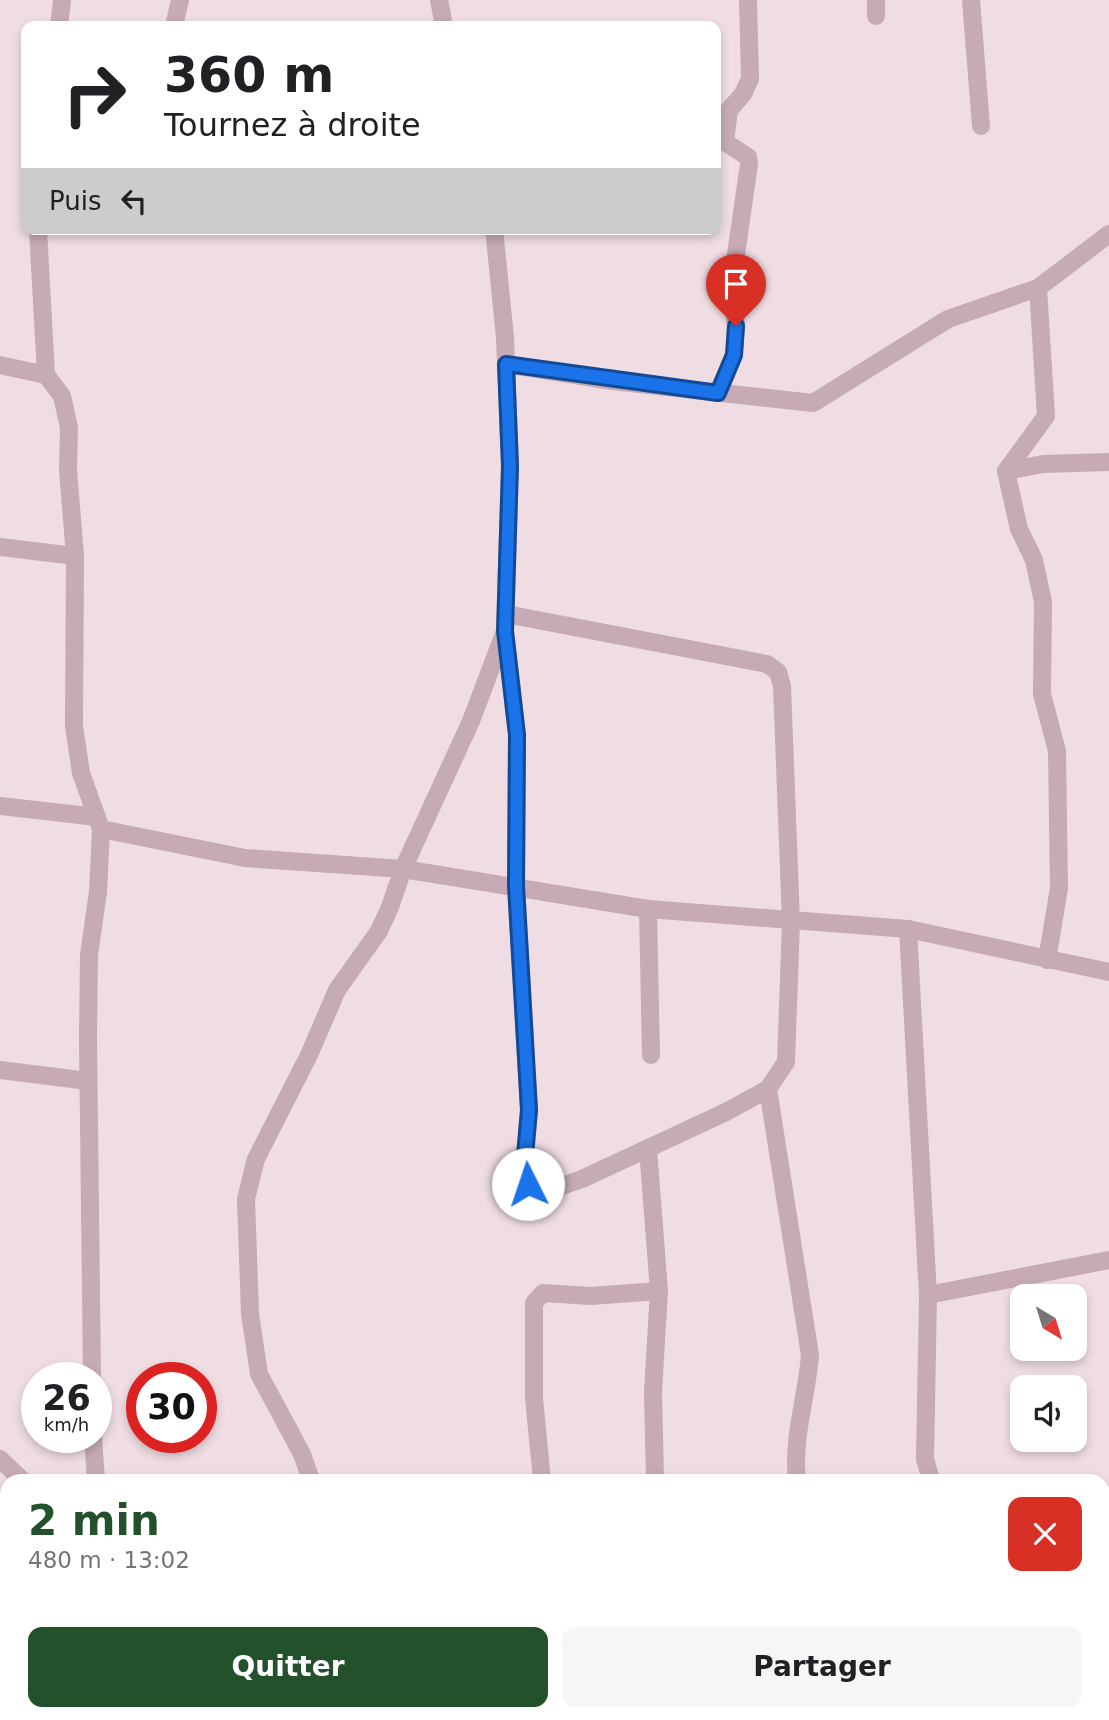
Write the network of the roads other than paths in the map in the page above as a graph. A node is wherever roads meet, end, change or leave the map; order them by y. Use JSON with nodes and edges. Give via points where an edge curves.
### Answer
{"nodes":[{"id":1,"x":62,"y":0,"type":"edge"},
{"id":2,"x":180,"y":0,"type":"edge"},
{"id":3,"x":439,"y":0,"type":"edge"},
{"id":4,"x":748,"y":0,"type":"edge"},
{"id":5,"x":971,"y":0,"type":"edge"},
{"id":6,"x":60,"y":21,"type":"edge"},
{"id":7,"x":175,"y":21,"type":"edge"},
{"id":8,"x":443,"y":21,"type":"edge"},
{"id":9,"x":981,"y":126,"type":"dead end"},
{"id":10,"x":1109,"y":234,"type":"edge"},
{"id":11,"x":38,"y":235,"type":"edge"},
{"id":12,"x":495,"y":235,"type":"edge"},
{"id":13,"x":1038,"y":288,"type":"junction"},
{"id":14,"x":506,"y":364,"type":"junction"},
{"id":15,"x":0,"y":365,"type":"edge"},
{"id":16,"x":46,"y":374,"type":"junction"},
{"id":17,"x":718,"y":393,"type":"junction"},
{"id":18,"x":1109,"y":463,"type":"edge"},
{"id":19,"x":1006,"y":471,"type":"junction"},
{"id":20,"x":0,"y":547,"type":"edge"},
{"id":21,"x":75,"y":556,"type":"junction"},
{"id":22,"x":506,"y":623,"type":"junction"},
{"id":23,"x":0,"y":806,"type":"edge"},
{"id":24,"x":99,"y":823,"type":"junction"},
{"id":25,"x":403,"y":869,"type":"junction"},
{"id":26,"x":516,"y":886,"type":"junction"},
{"id":27,"x":648,"y":909,"type":"junction"},
{"id":28,"x":790,"y":922,"type":"junction"},
{"id":29,"x":908,"y":929,"type":"junction"},
{"id":30,"x":1047,"y":960,"type":"junction"},
{"id":31,"x":1109,"y":972,"type":"edge"},
{"id":32,"x":651,"y":1055,"type":"dead end"},
{"id":33,"x":0,"y":1070,"type":"edge"},
{"id":34,"x":88,"y":1081,"type":"junction"},
{"id":35,"x":768,"y":1089,"type":"junction"},
{"id":36,"x":648,"y":1149,"type":"junction"},
{"id":37,"x":1109,"y":1259,"type":"edge"},
{"id":38,"x":659,"y":1291,"type":"junction"},
{"id":39,"x":928,"y":1295,"type":"junction"},
{"id":40,"x":92,"y":1362,"type":"edge"},
{"id":41,"x":94,"y":1453,"type":"edge"},
{"id":42,"x":0,"y":1460,"type":"edge"},
{"id":43,"x":15,"y":1474,"type":"edge"},
{"id":44,"x":96,"y":1474,"type":"edge"},
{"id":45,"x":309,"y":1474,"type":"edge"},
{"id":46,"x":541,"y":1474,"type":"edge"},
{"id":47,"x":655,"y":1474,"type":"edge"},
{"id":48,"x":797,"y":1474,"type":"edge"},
{"id":49,"x":929,"y":1474,"type":"edge"}],
"edges":[{"from":1,"to":6,"type":"street"},
{"from":2,"to":7,"type":"street"},
{"from":3,"to":8,"type":"street"},
{"from":4,"to":17,"type":"street","via":[[750,79],[729,110],[725,142],[748,158],[749,164],[731,289],[734,355]]},
{"from":5,"to":9,"type":"street"},
{"from":10,"to":13,"type":"street"},
{"from":11,"to":16,"type":"street"},
{"from":12,"to":14,"type":"street"},
{"from":13,"to":17,"type":"street","via":[[948,319],[813,402]]},
{"from":13,"to":19,"type":"street","via":[[1046,416]]},
{"from":14,"to":17,"type":"street"},
{"from":14,"to":22,"type":"street","via":[[510,466]]},
{"from":15,"to":16,"type":"street"},
{"from":16,"to":21,"type":"street","via":[[62,396],[69,428]]},
{"from":18,"to":19,"type":"street","via":[[1044,464]]},
{"from":19,"to":30,"type":"street","via":[[1043,602],[1042,694],[1057,751],[1059,888]]},
{"from":20,"to":21,"type":"street"},
{"from":21,"to":24,"type":"street","via":[[74,726],[81,773]]},
{"from":22,"to":25,"type":"street","via":[[471,721]]},
{"from":22,"to":26,"type":"street","via":[[517,735]]},
{"from":22,"to":28,"type":"street","via":[[767,664],[778,672]]},
{"from":23,"to":24,"type":"street"},
{"from":24,"to":25,"type":"street","via":[[245,858]]},
{"from":24,"to":34,"type":"street","via":[[98,892],[89,955]]},
{"from":25,"to":26,"type":"street"},
{"from":25,"to":45,"type":"street","via":[[379,930],[337,990],[276,1115],[256,1159],[246,1199],[250,1314],[259,1374]]},
{"from":26,"to":27,"type":"street"},
{"from":26,"to":36,"type":"street","via":[[529,1110],[524,1167],[528,1184],[537,1190],[556,1188]]},
{"from":27,"to":28,"type":"street"},
{"from":27,"to":32,"type":"street"},
{"from":28,"to":29,"type":"street"},
{"from":28,"to":35,"type":"street","via":[[786,1062]]},
{"from":29,"to":30,"type":"street"},
{"from":29,"to":39,"type":"street"},
{"from":30,"to":31,"type":"street"},
{"from":33,"to":34,"type":"street"},
{"from":34,"to":40,"type":"street"},
{"from":35,"to":36,"type":"street"},
{"from":35,"to":48,"type":"street","via":[[810,1355]]},
{"from":36,"to":38,"type":"street"},
{"from":37,"to":39,"type":"street"},
{"from":38,"to":46,"type":"street","via":[[591,1296],[544,1293],[534,1303],[534,1398]]},
{"from":38,"to":47,"type":"street","via":[[653,1392]]},
{"from":39,"to":49,"type":"street","via":[[925,1460]]},
{"from":41,"to":44,"type":"street"},
{"from":42,"to":43,"type":"street"}]}
